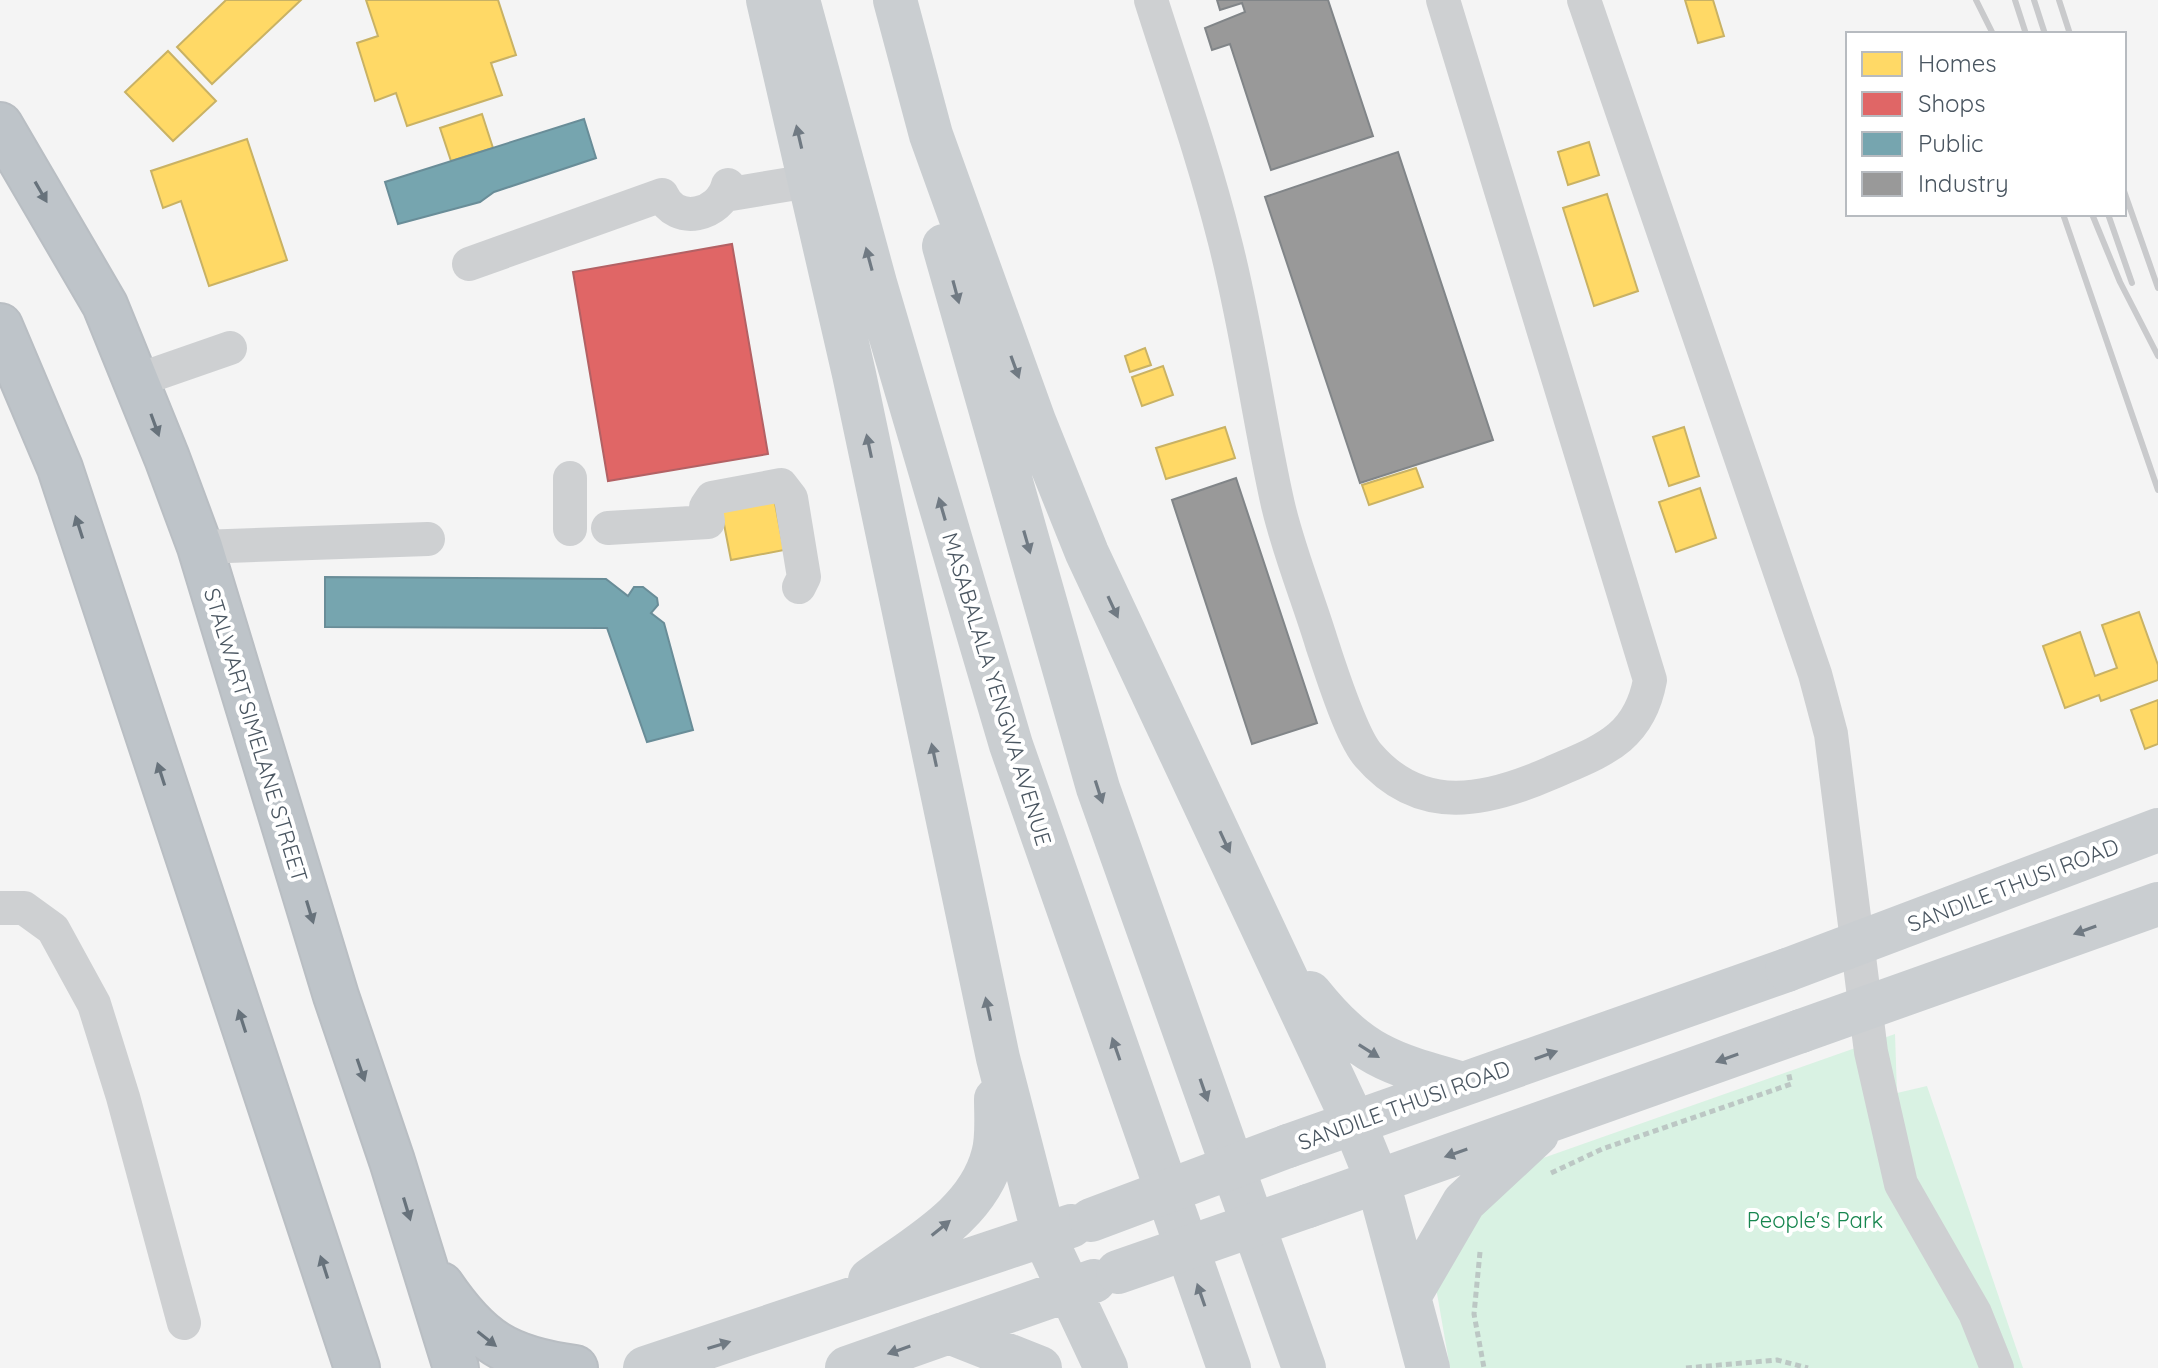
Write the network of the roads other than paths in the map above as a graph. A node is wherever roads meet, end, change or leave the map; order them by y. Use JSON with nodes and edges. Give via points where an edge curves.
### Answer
{"nodes":[{"id":1,"x":768,"y":0,"type":"edge"},
{"id":2,"x":798,"y":0,"type":"edge"},
{"id":3,"x":878,"y":0,"type":"edge"},
{"id":4,"x":895,"y":0,"type":"edge"},
{"id":5,"x":1151,"y":0,"type":"edge"},
{"id":6,"x":1443,"y":0,"type":"edge"},
{"id":7,"x":1584,"y":0,"type":"edge"},
{"id":8,"x":0,"y":125,"type":"edge"},
{"id":9,"x":809,"y":181,"type":"junction"},
{"id":10,"x":469,"y":264,"type":"dead end"},
{"id":11,"x":0,"y":326,"type":"edge"},
{"id":12,"x":230,"y":348,"type":"dead end"},
{"id":13,"x":138,"y":380,"type":"junction"},
{"id":14,"x":570,"y":478,"type":"dead end"},
{"id":15,"x":608,"y":528,"type":"dead end"},
{"id":16,"x":570,"y":529,"type":"dead end"},
{"id":17,"x":428,"y":539,"type":"dead end"},
{"id":18,"x":200,"y":547,"type":"junction"},
{"id":19,"x":799,"y":587,"type":"dead end"},
{"id":20,"x":2158,"y":830,"type":"edge"},
{"id":21,"x":2158,"y":904,"type":"edge"},
{"id":22,"x":0,"y":908,"type":"edge"},
{"id":23,"x":1278,"y":953,"type":"junction"},
{"id":24,"x":998,"y":1058,"type":"junction"},
{"id":25,"x":1463,"y":1084,"type":"junction"},
{"id":26,"x":1553,"y":1119,"type":"junction"},
{"id":27,"x":1354,"y":1123,"type":"junction"},
{"id":28,"x":1378,"y":1182,"type":"junction"},
{"id":29,"x":1044,"y":1236,"type":"junction"},
{"id":30,"x":421,"y":1256,"type":"junction"},
{"id":31,"x":1068,"y":1290,"type":"junction"},
{"id":32,"x":1410,"y":1295,"type":"junction"},
{"id":33,"x":833,"y":1307,"type":"junction"},
{"id":34,"x":184,"y":1323,"type":"dead end"},
{"id":35,"x":949,"y":1332,"type":"junction"},
{"id":36,"x":345,"y":1355,"type":"edge"},
{"id":37,"x":456,"y":1368,"type":"edge"},
{"id":38,"x":575,"y":1368,"type":"edge"},
{"id":39,"x":645,"y":1368,"type":"edge"},
{"id":40,"x":847,"y":1368,"type":"edge"},
{"id":41,"x":1040,"y":1368,"type":"edge"},
{"id":42,"x":1106,"y":1368,"type":"edge"},
{"id":43,"x":1229,"y":1368,"type":"edge"},
{"id":44,"x":1304,"y":1368,"type":"edge"},
{"id":45,"x":1428,"y":1368,"type":"edge"},
{"id":46,"x":1997,"y":1368,"type":"edge"}],
"edges":[{"from":9,"to":1,"type":"main road","one_way":true},
{"from":43,"to":2,"type":"main road","name":"MASABALALA YENGWA AVENUE","one_way":true,"via":[[1011,745]]},
{"from":3,"to":44,"type":"main road","one_way":true,"via":[[1098,788]]},
{"from":4,"to":23,"type":"main road","one_way":true,"via":[[931,135],[1087,553]]},
{"from":5,"to":6,"type":"lane","via":[[1224,236],[1279,507],[1332,674],[1367,754],[1393,777],[1425,794],[1460,801],[1512,790],[1607,749],[1630,730],[1646,701],[1650,680]]},
{"from":7,"to":46,"type":"lane","via":[[1815,674],[1831,734],[1871,1052],[1901,1184],[1975,1313]]},
{"from":8,"to":13,"type":"highway","name":"STALWART SIMELANE STREET","one_way":true,"via":[[105,305]]},
{"from":9,"to":10,"type":"lane","via":[[726,190],[709,209],[678,213],[662,195]]},
{"from":24,"to":9,"type":"main road","one_way":true},
{"from":36,"to":11,"type":"highway","one_way":true,"via":[[60,468]]},
{"from":12,"to":13,"type":"lane"},
{"from":13,"to":18,"type":"highway","name":"STALWART SIMELANE STREET","one_way":true},
{"from":14,"to":16,"type":"lane"},
{"from":15,"to":19,"type":"lane","via":[[708,522],[706,507],[712,498],[781,485],[793,514],[804,577]]},
{"from":17,"to":18,"type":"lane"},
{"from":18,"to":30,"type":"highway","name":"STALWART SIMELANE STREET","one_way":true},
{"from":25,"to":20,"type":"main road","name":"SANDILE THUSI ROAD","one_way":true,"bridge":true,"via":[[1787,970]]},
{"from":21,"to":26,"type":"main road","one_way":true,"bridge":true},
{"from":22,"to":34,"type":"lane","via":[[24,908],[53,929],[94,1004]]},
{"from":23,"to":25,"type":"main road","one_way":true,"via":[[1355,1042],[1393,1065]]},
{"from":23,"to":27,"type":"main road"},
{"from":24,"to":29,"type":"main road"},
{"from":33,"to":24,"type":"main road","one_way":true,"via":[[938,1231],[976,1195],[994,1152]]},
{"from":25,"to":27,"type":"main road","name":"SANDILE THUSI ROAD"},
{"from":26,"to":28,"type":"main road","one_way":true},
{"from":26,"to":32,"type":"main road","via":[[1464,1202]]},
{"from":27,"to":28,"type":"main road"},
{"from":27,"to":29,"type":"main road","name":"SANDILE THUSI ROAD","bridge":true},
{"from":28,"to":31,"type":"main road","bridge":true},
{"from":28,"to":32,"type":"main road"},
{"from":29,"to":31,"type":"main road"},
{"from":29,"to":33,"type":"main road","name":"SANDILE THUSI ROAD"},
{"from":30,"to":37,"type":"highway","name":"STALWART SIMELANE STREET"},
{"from":30,"to":38,"type":"highway","one_way":true,"via":[[462,1317],[487,1341],[514,1356]]},
{"from":31,"to":35,"type":"main road"},
{"from":31,"to":42,"type":"main road"},
{"from":32,"to":45,"type":"main road"},
{"from":39,"to":33,"type":"main road","name":"SANDILE THUSI ROAD","one_way":true},
{"from":35,"to":40,"type":"main road","one_way":true},
{"from":35,"to":41,"type":"main road"}]}
